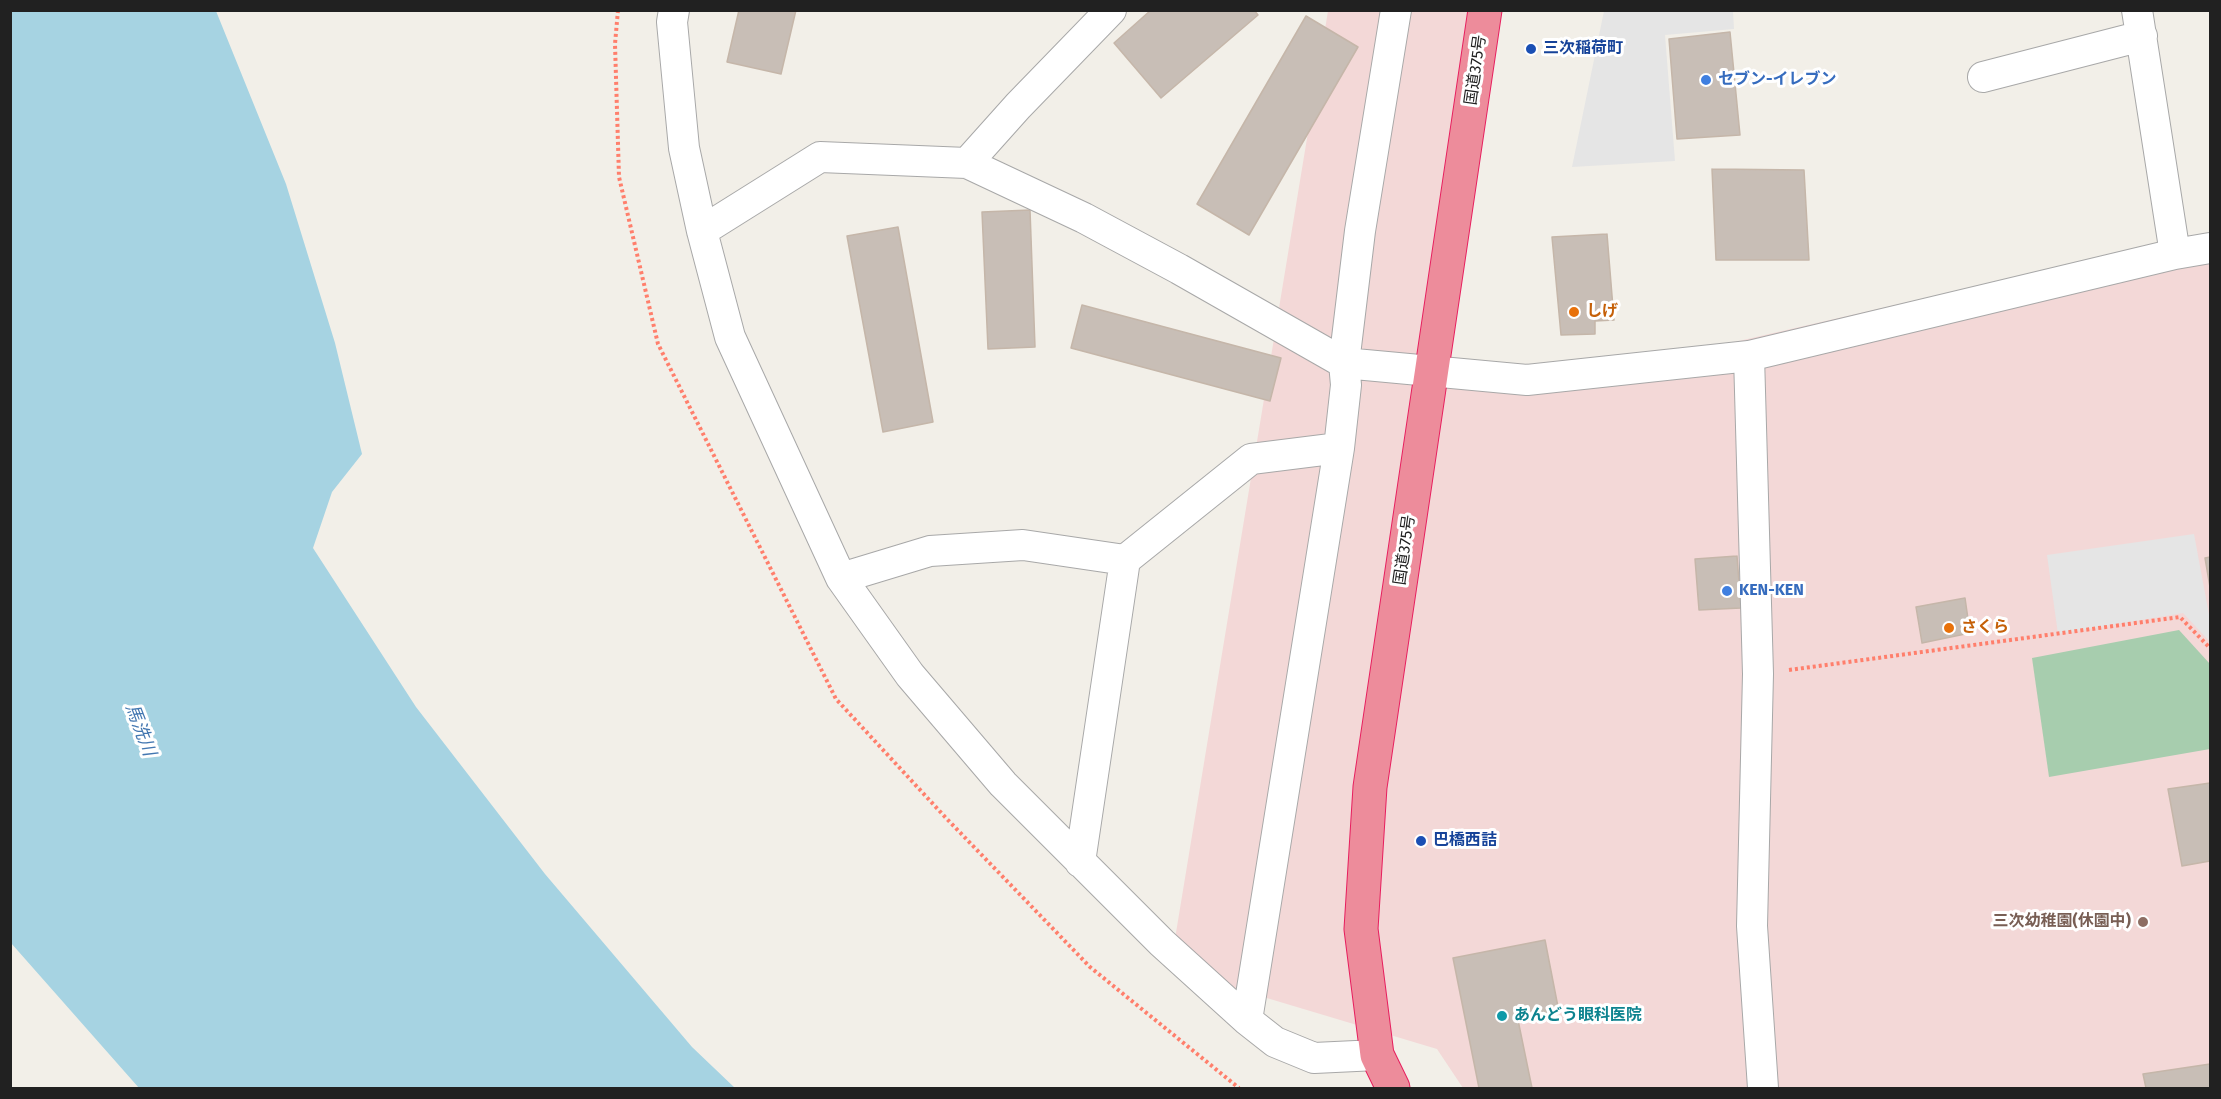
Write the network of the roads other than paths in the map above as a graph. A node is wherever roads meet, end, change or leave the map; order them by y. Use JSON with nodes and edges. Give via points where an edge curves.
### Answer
{"nodes":[{"id":1,"x":674,"y":10,"type":"edge"},
{"id":2,"x":1111,"y":10,"type":"edge"},
{"id":3,"x":1485,"y":10,"type":"edge"},
{"id":4,"x":1394,"y":11,"type":"edge"},
{"id":5,"x":2140,"y":23,"type":"edge"},
{"id":6,"x":1983,"y":76,"type":"dead end"},
{"id":7,"x":967,"y":164,"type":"junction"},
{"id":8,"x":702,"y":231,"type":"junction"},
{"id":9,"x":2211,"y":248,"type":"edge"},
{"id":10,"x":2175,"y":254,"type":"junction"},
{"id":11,"x":1749,"y":356,"type":"junction"},
{"id":12,"x":1344,"y":363,"type":"junction"},
{"id":13,"x":1431,"y":371,"type":"junction"},
{"id":14,"x":1340,"y":448,"type":"junction"},
{"id":15,"x":1125,"y":560,"type":"junction"},
{"id":16,"x":840,"y":578,"type":"junction"},
{"id":17,"x":1080,"y":862,"type":"junction"},
{"id":18,"x":1247,"y":1020,"type":"junction"},
{"id":19,"x":1377,"y":1055,"type":"junction"},
{"id":20,"x":1393,"y":1089,"type":"edge"},
{"id":21,"x":1763,"y":1089,"type":"edge"}],
"edges":[{"from":1,"to":8,"type":"street","via":[[684,148]]},
{"from":2,"to":7,"type":"street"},
{"from":3,"to":13,"type":"highway","name":"国道375号"},
{"from":4,"to":12,"type":"street"},
{"from":5,"to":6,"type":"street"},
{"from":5,"to":10,"type":"street"},
{"from":7,"to":8,"type":"street","via":[[820,157]]},
{"from":7,"to":12,"type":"street","via":[[1084,218],[1179,268]]},
{"from":8,"to":16,"type":"street","via":[[730,337]]},
{"from":9,"to":10,"type":"street"},
{"from":10,"to":11,"type":"street"},
{"from":11,"to":13,"type":"street","via":[[1527,380]]},
{"from":11,"to":21,"type":"street","via":[[1758,674],[1752,926]]},
{"from":12,"to":13,"type":"street"},
{"from":12,"to":14,"type":"street","via":[[1346,385]]},
{"from":13,"to":19,"type":"highway","name":"国道375号","via":[[1370,787],[1361,929]]},
{"from":14,"to":15,"type":"street","via":[[1251,459]]},
{"from":14,"to":18,"type":"street"},
{"from":15,"to":16,"type":"street","via":[[1023,545],[930,552]]},
{"from":15,"to":17,"type":"street"},
{"from":16,"to":17,"type":"street","via":[[910,675],[1004,784]]},
{"from":17,"to":18,"type":"street"},
{"from":18,"to":19,"type":"street","via":[[1275,1042],[1314,1058]]},
{"from":19,"to":20,"type":"highway","name":"国道375号"}]}
